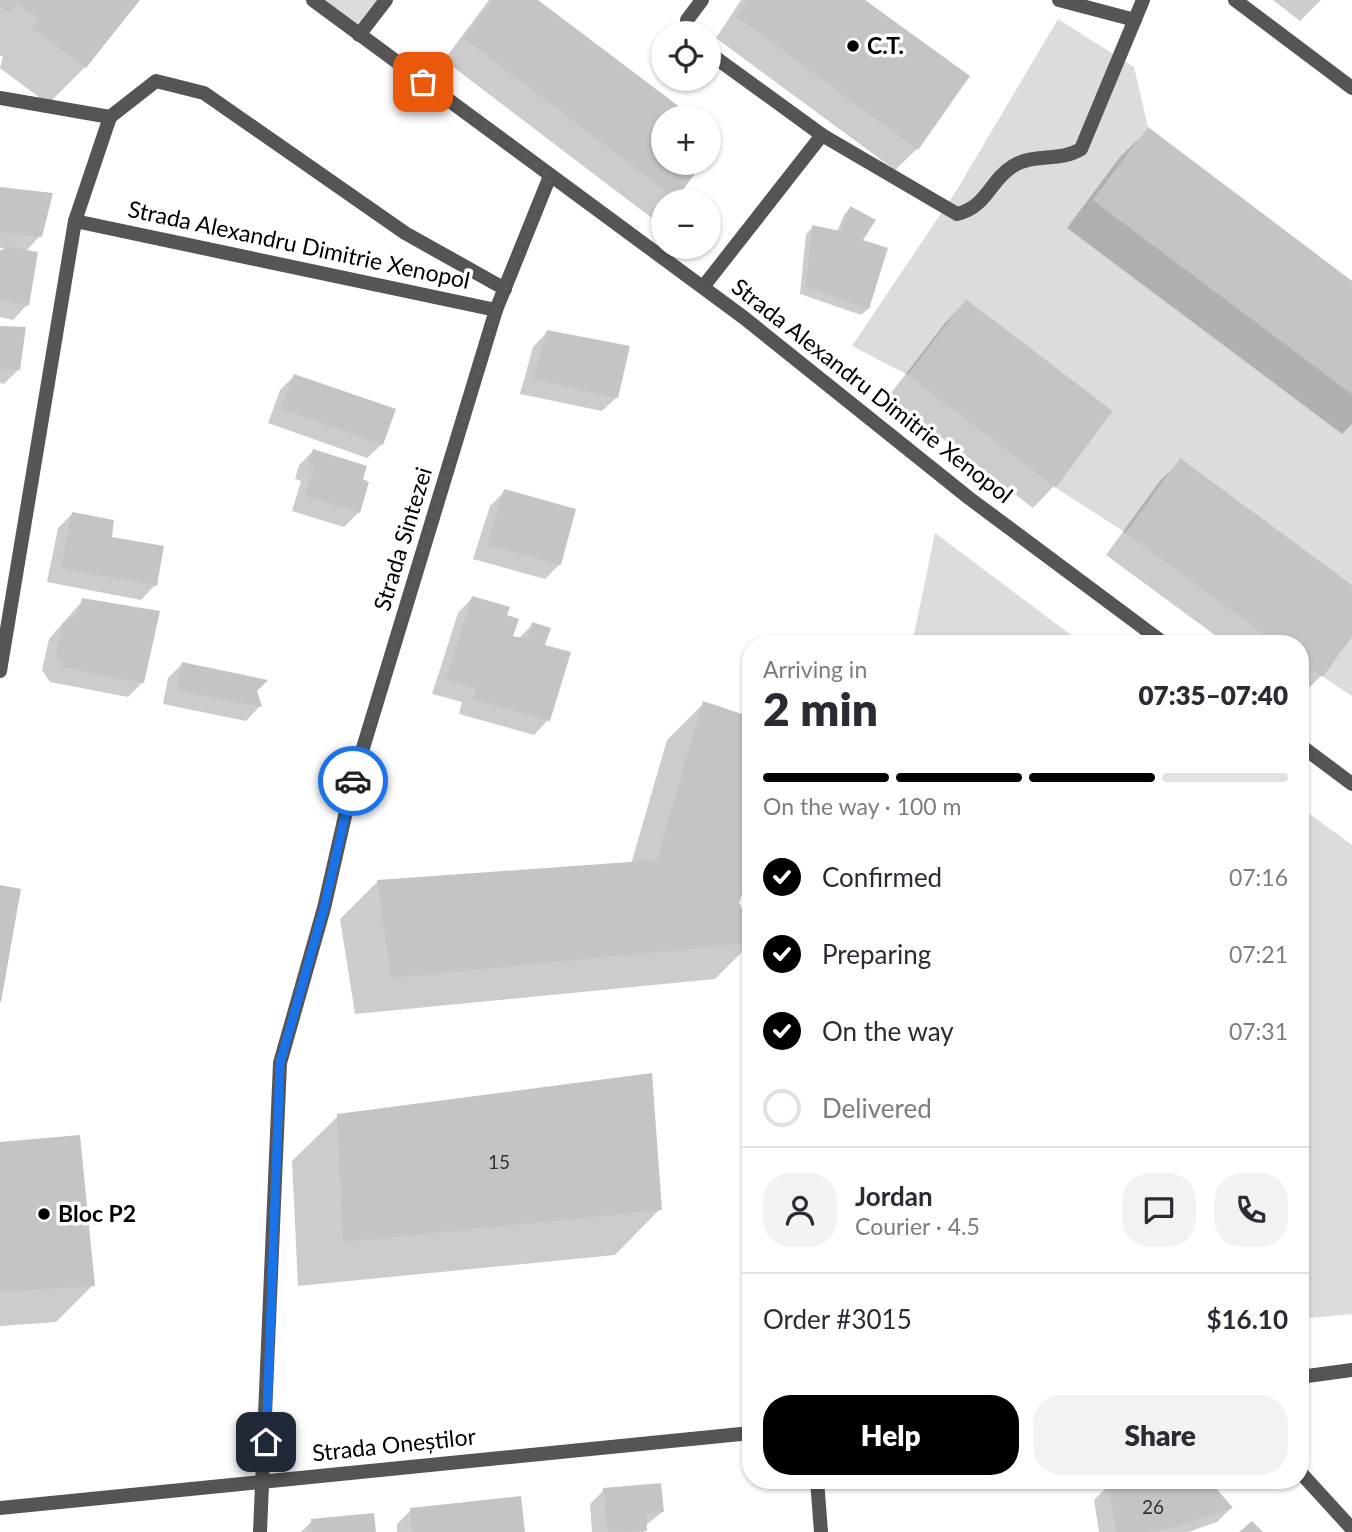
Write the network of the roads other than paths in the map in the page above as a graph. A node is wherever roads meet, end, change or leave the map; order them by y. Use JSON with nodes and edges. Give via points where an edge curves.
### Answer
{"nodes":[{"id":1,"x":313,"y":0,"type":"edge"},
{"id":2,"x":386,"y":0,"type":"edge"},
{"id":3,"x":702,"y":0,"type":"edge"},
{"id":4,"x":1059,"y":0,"type":"edge"},
{"id":5,"x":1143,"y":0,"type":"edge"},
{"id":6,"x":1235,"y":0,"type":"edge"},
{"id":7,"x":1135,"y":20,"type":"junction"},
{"id":8,"x":687,"y":21,"type":"edge"},
{"id":9,"x":359,"y":35,"type":"junction"},
{"id":10,"x":721,"y":62,"type":"edge"},
{"id":11,"x":1352,"y":88,"type":"edge"},
{"id":12,"x":0,"y":97,"type":"edge"},
{"id":13,"x":110,"y":117,"type":"junction"},
{"id":14,"x":822,"y":135,"type":"junction"},
{"id":15,"x":550,"y":176,"type":"junction"},
{"id":16,"x":75,"y":221,"type":"junction"},
{"id":17,"x":702,"y":287,"type":"junction"},
{"id":18,"x":505,"y":289,"type":"junction"},
{"id":19,"x":496,"y":310,"type":"junction"},
{"id":20,"x":1153,"y":635,"type":"edge"},
{"id":21,"x":0,"y":671,"type":"edge"},
{"id":22,"x":1309,"y":752,"type":"edge"},
{"id":23,"x":1352,"y":784,"type":"edge"},
{"id":24,"x":1352,"y":1370,"type":"edge"},
{"id":25,"x":1309,"y":1376,"type":"edge"},
{"id":26,"x":742,"y":1434,"type":"edge"},
{"id":27,"x":264,"y":1481,"type":"junction"},
{"id":28,"x":1309,"y":1482,"type":"edge"},
{"id":29,"x":818,"y":1489,"type":"edge"},
{"id":30,"x":0,"y":1508,"type":"edge"},
{"id":31,"x":1352,"y":1529,"type":"edge"},
{"id":32,"x":260,"y":1532,"type":"edge"},
{"id":33,"x":821,"y":1532,"type":"edge"}],
"edges":[{"from":1,"to":9,"type":"street","name":"Strada Alexandru Dimitrie Xenopol"},
{"from":2,"to":9,"type":"street"},
{"from":3,"to":8,"type":"street"},
{"from":4,"to":7,"type":"street"},
{"from":5,"to":7,"type":"street"},
{"from":6,"to":11,"type":"street"},
{"from":7,"to":14,"type":"street","via":[[1081,149],[1069,156],[1023,161],[1011,167],[972,210],[957,214]]},
{"from":9,"to":15,"type":"street","name":"Strada Alexandru Dimitrie Xenopol"},
{"from":10,"to":14,"type":"street"},
{"from":12,"to":13,"type":"street"},
{"from":13,"to":16,"type":"street"},
{"from":13,"to":18,"type":"street","via":[[156,81],[204,93],[405,233]]},
{"from":14,"to":17,"type":"street"},
{"from":15,"to":17,"type":"street","name":"Strada Alexandru Dimitrie Xenopol"},
{"from":15,"to":18,"type":"street","name":"Strada Alexandru Dimitrie Xenopol"},
{"from":16,"to":19,"type":"street","name":"Strada Alexandru Dimitrie Xenopol"},
{"from":16,"to":21,"type":"street"},
{"from":17,"to":20,"type":"street","name":"Strada Alexandru Dimitrie Xenopol","via":[[969,498]]},
{"from":18,"to":19,"type":"street","name":"Strada Alexandru Dimitrie Xenopol"},
{"from":19,"to":27,"type":"street","name":"Strada Sintezei","via":[[353,781],[324,908],[280,1063]]},
{"from":22,"to":23,"type":"street"},
{"from":24,"to":25,"type":"street"},
{"from":26,"to":27,"type":"street","name":"Strada Oneștilor"},
{"from":27,"to":30,"type":"street","name":"Strada Oneștilor"},
{"from":27,"to":32,"type":"street","name":"Strada Sintezei"},
{"from":28,"to":31,"type":"street"},
{"from":29,"to":33,"type":"street"}]}
